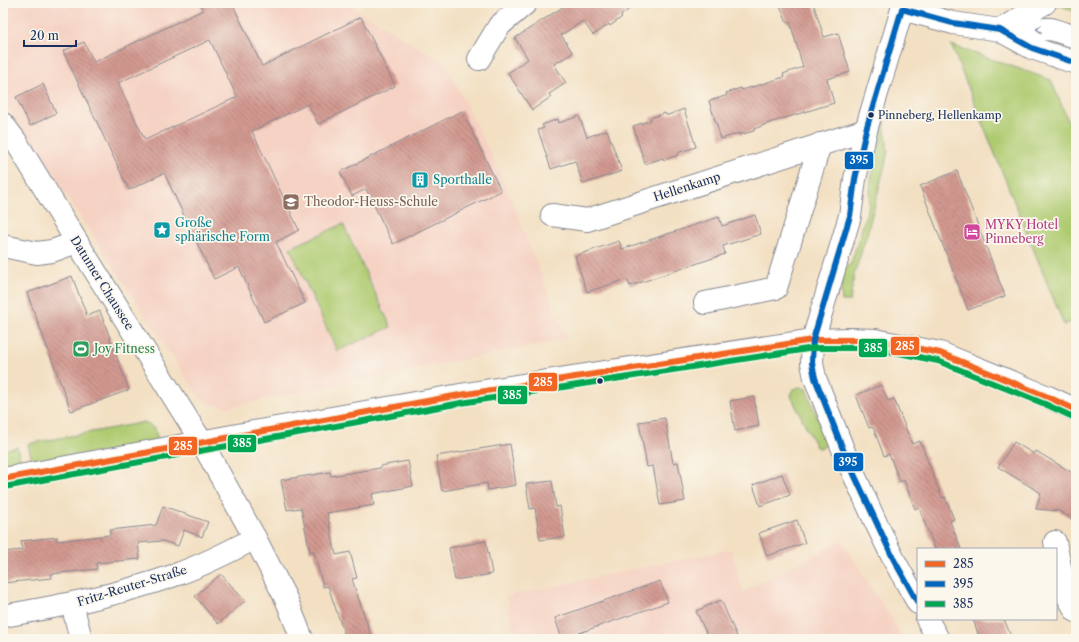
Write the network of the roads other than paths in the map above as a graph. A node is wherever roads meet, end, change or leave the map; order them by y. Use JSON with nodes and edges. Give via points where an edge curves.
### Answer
{"nodes":[{"id":1,"x":526,"y":3,"type":"edge"},
{"id":2,"x":1046,"y":3,"type":"edge"},
{"id":3,"x":903,"y":6,"type":"edge"},
{"id":4,"x":1000,"y":30,"type":"junction"},
{"id":5,"x":1076,"y":37,"type":"edge"},
{"id":6,"x":479,"y":59,"type":"dead end"},
{"id":7,"x":1076,"y":63,"type":"edge"},
{"id":8,"x":3,"y":124,"type":"edge"},
{"id":9,"x":866,"y":130,"type":"junction"},
{"id":10,"x":820,"y":144,"type":"junction"},
{"id":11,"x":552,"y":215,"type":"dead end"},
{"id":12,"x":77,"y":242,"type":"junction"},
{"id":13,"x":3,"y":246,"type":"edge"},
{"id":14,"x":705,"y":303,"type":"dead end"},
{"id":15,"x":813,"y":340,"type":"junction"},
{"id":16,"x":1076,"y":410,"type":"edge"},
{"id":17,"x":202,"y":441,"type":"junction"},
{"id":18,"x":3,"y":479,"type":"edge"},
{"id":19,"x":255,"y":538,"type":"junction"},
{"id":20,"x":1055,"y":542,"type":"dead end"},
{"id":21,"x":1056,"y":548,"type":"edge"},
{"id":22,"x":1057,"y":552,"type":"edge"},
{"id":23,"x":917,"y":601,"type":"edge"},
{"id":24,"x":72,"y":604,"type":"junction"},
{"id":25,"x":1076,"y":611,"type":"edge"},
{"id":26,"x":3,"y":616,"type":"edge"},
{"id":27,"x":928,"y":620,"type":"edge"},
{"id":28,"x":81,"y":639,"type":"edge"},
{"id":29,"x":302,"y":639,"type":"edge"},
{"id":30,"x":938,"y":639,"type":"edge"}],
"edges":[{"from":1,"to":6,"type":"street","via":[[499,26]]},
{"from":2,"to":4,"type":"street"},
{"from":3,"to":4,"type":"street","via":[[953,23]]},
{"from":3,"to":9,"type":"street"},
{"from":5,"to":4,"type":"street","one_way":true,"via":[[1051,29]]},
{"from":4,"to":7,"type":"street","via":[[1032,48]]},
{"from":8,"to":12,"type":"street","name":"Datumer Chaussee"},
{"from":9,"to":10,"type":"street","name":"Hellenkamp"},
{"from":9,"to":15,"type":"street","via":[[850,216]]},
{"from":10,"to":11,"type":"street","name":"Hellenkamp","via":[[587,220]]},
{"from":10,"to":14,"type":"street","via":[[776,288]]},
{"from":12,"to":13,"type":"street","via":[[37,253]]},
{"from":12,"to":17,"type":"street","name":"Datumer Chaussee"},
{"from":15,"to":16,"type":"street","via":[[875,340],[940,353],[1048,396]]},
{"from":15,"to":17,"type":"street","via":[[557,379]]},
{"from":15,"to":23,"type":"street","via":[[812,363],[815,378],[846,456],[894,560]]},
{"from":17,"to":18,"type":"street"},
{"from":17,"to":19,"type":"street","name":"Datumer Chaussee"},
{"from":19,"to":24,"type":"street","name":"Fritz-Reuter-Straße","via":[[217,558],[175,575]]},
{"from":19,"to":29,"type":"street","name":"Datumer Chaussee","via":[[287,601]]},
{"from":20,"to":21,"type":"street"},
{"from":22,"to":25,"type":"street","via":[[1065,592]]},
{"from":24,"to":26,"type":"street","name":"Fritz-Reuter-Straße"},
{"from":24,"to":28,"type":"street"},
{"from":27,"to":30,"type":"street"}]}
